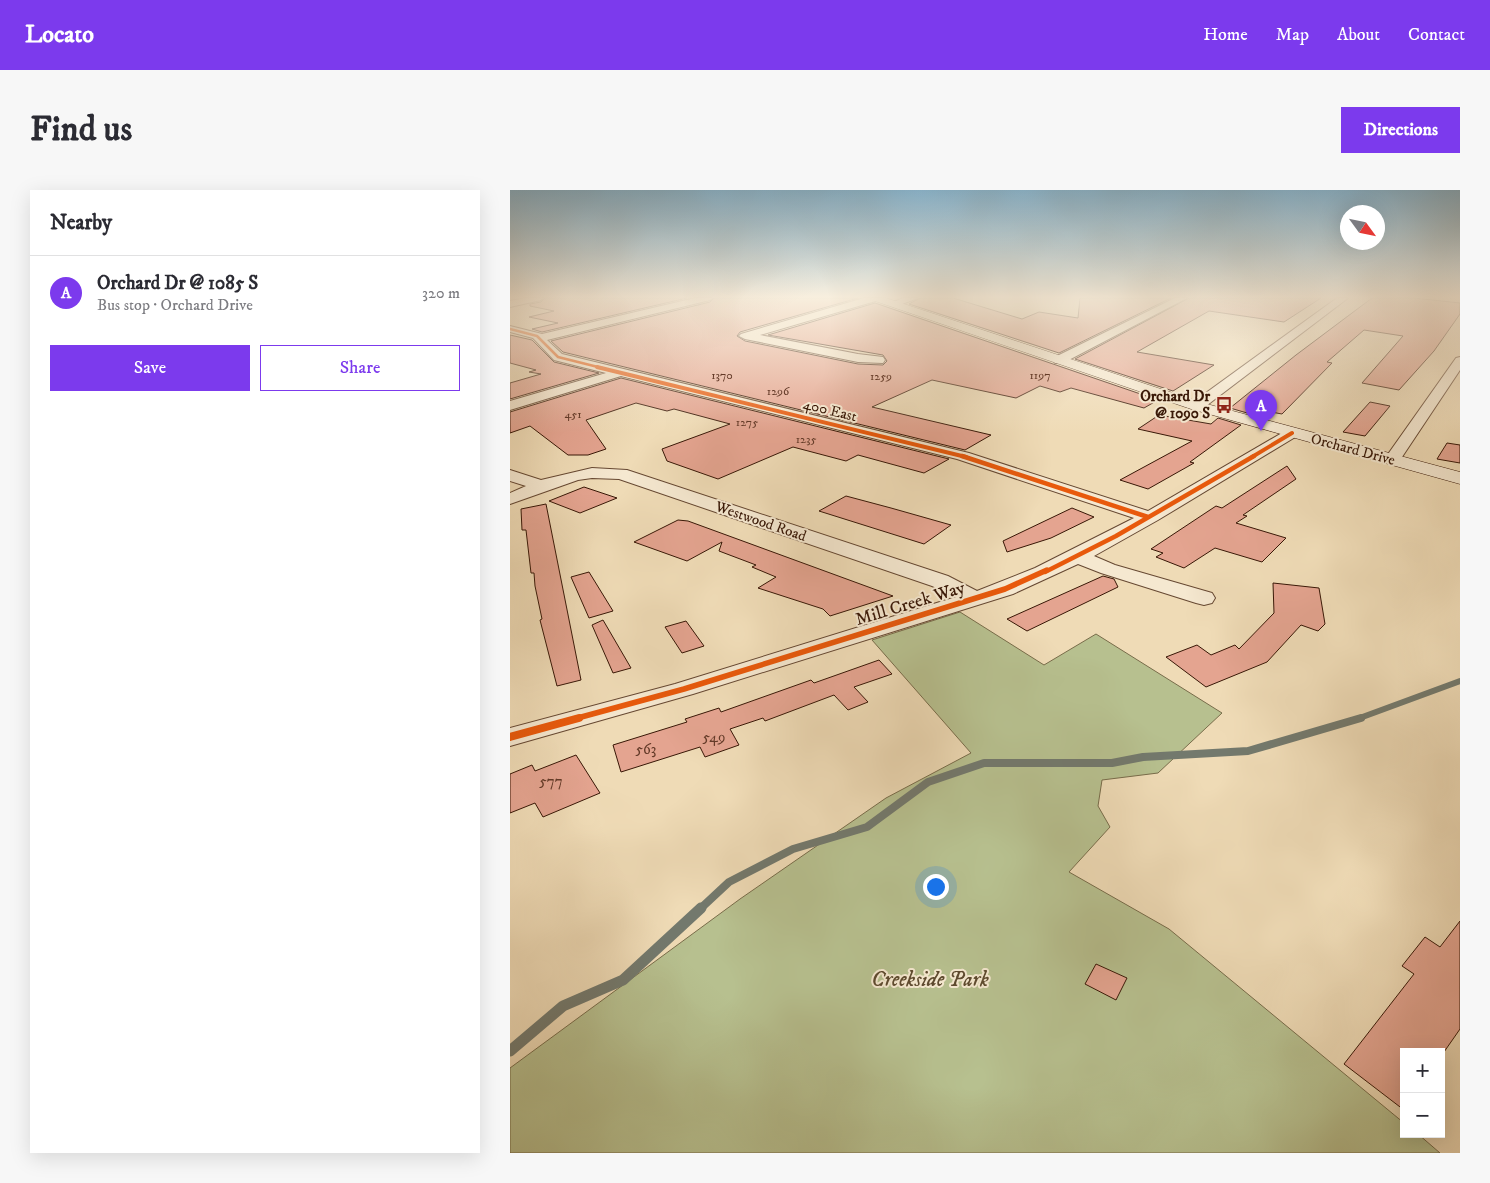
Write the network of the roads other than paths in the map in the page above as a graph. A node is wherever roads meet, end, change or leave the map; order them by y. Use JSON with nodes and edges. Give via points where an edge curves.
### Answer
{"nodes":[{"id":1,"x":544,"y":343,"type":"edge"},
{"id":2,"x":780,"y":343,"type":"edge"},
{"id":3,"x":1009,"y":343,"type":"edge"},
{"id":4,"x":1093,"y":343,"type":"edge"},
{"id":5,"x":1282,"y":343,"type":"edge"},
{"id":6,"x":879,"y":360,"type":"dead end"},
{"id":7,"x":1059,"y":360,"type":"junction"},
{"id":8,"x":1460,"y":361,"type":"edge"},
{"id":9,"x":622,"y":372,"type":"junction"},
{"id":10,"x":510,"y":406,"type":"edge"},
{"id":11,"x":1197,"y":406,"type":"junction"},
{"id":12,"x":1292,"y":433,"type":"junction"},
{"id":13,"x":1392,"y":460,"type":"junction"},
{"id":14,"x":510,"y":475,"type":"edge"},
{"id":15,"x":1460,"y":478,"type":"edge"},
{"id":16,"x":542,"y":486,"type":"junction"},
{"id":17,"x":510,"y":499,"type":"edge"},
{"id":18,"x":1148,"y":517,"type":"junction"},
{"id":19,"x":1077,"y":556,"type":"junction"},
{"id":20,"x":975,"y":598,"type":"junction"},
{"id":21,"x":1204,"y":598,"type":"dead end"},
{"id":22,"x":510,"y":737,"type":"edge"}],
"edges":[{"from":1,"to":9,"type":"street","name":"400 East","via":[[555,356]]},
{"from":2,"to":6,"type":"street"},
{"from":3,"to":7,"type":"main road","name":"Orchard Drive"},
{"from":4,"to":7,"type":"street"},
{"from":5,"to":11,"type":"street"},
{"from":7,"to":11,"type":"main road","name":"Orchard Drive"},
{"from":8,"to":13,"type":"street"},
{"from":9,"to":10,"type":"street"},
{"from":9,"to":18,"type":"street","name":"400 East","via":[[963,456]]},
{"from":11,"to":12,"type":"main road","name":"Orchard Drive"},
{"from":12,"to":13,"type":"main road","name":"Orchard Drive"},
{"from":12,"to":18,"type":"street","name":"Mill Creek Way"},
{"from":13,"to":15,"type":"main road","name":"Orchard Drive"},
{"from":14,"to":16,"type":"street"},
{"from":16,"to":17,"type":"street","name":"Westwood Road"},
{"from":16,"to":20,"type":"street","name":"Westwood Road","via":[[584,473],[621,474],[940,581]]},
{"from":18,"to":19,"type":"street","name":"Mill Creek Way"},
{"from":19,"to":20,"type":"street","name":"Mill Creek Way","via":[[1031,578]]},
{"from":19,"to":21,"type":"street","via":[[1108,569]]},
{"from":20,"to":22,"type":"street","name":"Mill Creek Way","via":[[684,689]]}]}
